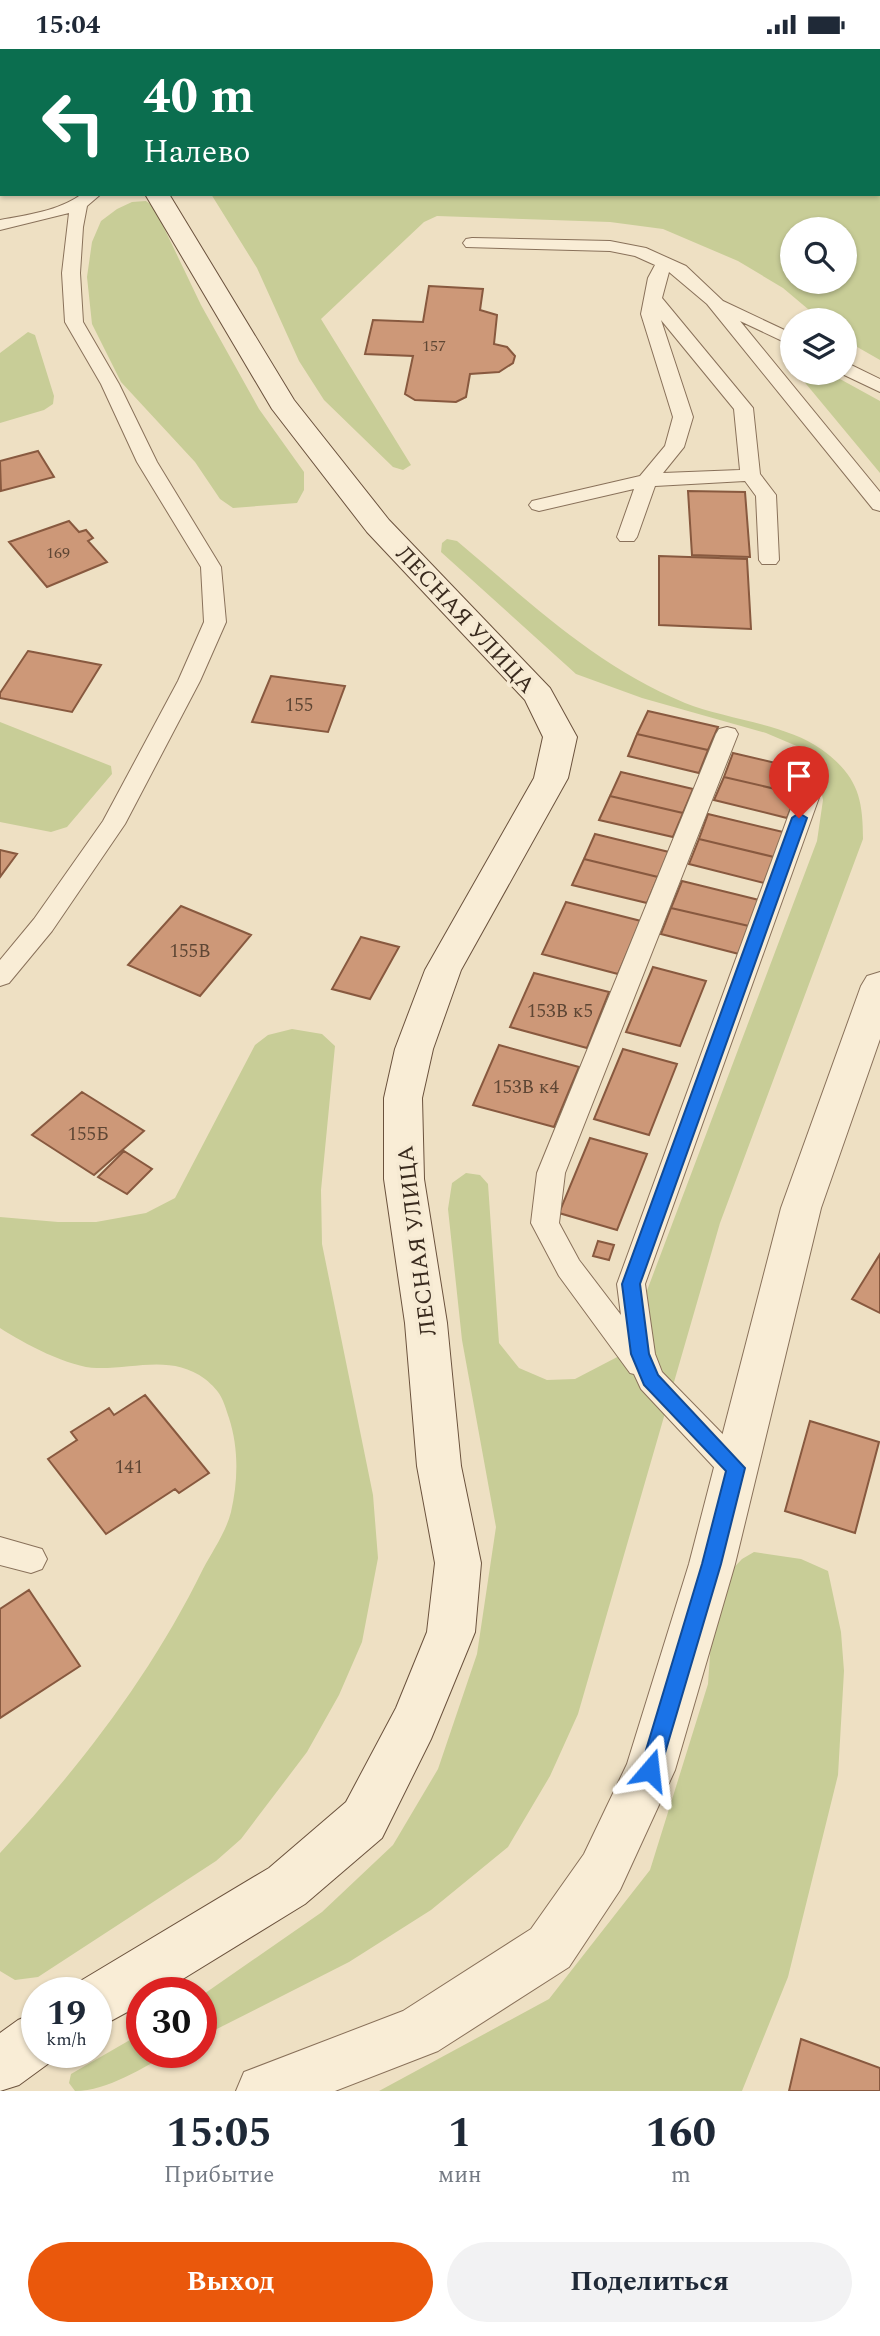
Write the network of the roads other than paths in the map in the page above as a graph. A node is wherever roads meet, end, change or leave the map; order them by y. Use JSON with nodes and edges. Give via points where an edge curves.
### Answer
{"nodes":[{"id":1,"x":158,"y":196,"type":"edge"},
{"id":2,"x":86,"y":199,"type":"edge"},
{"id":3,"x":0,"y":225,"type":"edge"},
{"id":4,"x":472,"y":243,"type":"dead end"},
{"id":5,"x":666,"y":262,"type":"junction"},
{"id":6,"x":653,"y":299,"type":"junction"},
{"id":7,"x":713,"y":300,"type":"junction"},
{"id":8,"x":780,"y":334,"type":"edge"},
{"id":9,"x":857,"y":374,"type":"edge"},
{"id":10,"x":880,"y":386,"type":"edge"},
{"id":11,"x":750,"y":475,"type":"junction"},
{"id":12,"x":647,"y":479,"type":"junction"},
{"id":13,"x":539,"y":505,"type":"dead end"},
{"id":14,"x":880,"y":505,"type":"edge"},
{"id":15,"x":627,"y":537,"type":"dead end"},
{"id":16,"x":769,"y":560,"type":"dead end"},
{"id":17,"x":727,"y":734,"type":"dead end"},
{"id":18,"x":809,"y":792,"type":"dead end"},
{"id":19,"x":0,"y":977,"type":"edge"},
{"id":20,"x":880,"y":986,"type":"edge"},
{"id":21,"x":651,"y":1380,"type":"junction"},
{"id":22,"x":735,"y":1468,"type":"junction"},
{"id":23,"x":0,"y":1551,"type":"edge"},
{"id":24,"x":31,"y":1559,"type":"dead end"},
{"id":25,"x":112,"y":1992,"type":"edge"},
{"id":26,"x":21,"y":2051,"type":"edge"},
{"id":27,"x":0,"y":2066,"type":"edge"},
{"id":28,"x":263,"y":2091,"type":"edge"}],
"edges":[{"from":1,"to":25,"type":"main road","name":"ЛЕСНАЯ УЛИЦА","via":[[282,403],[379,526],[539,695],[559,737],[551,778],[443,970],[414,1049],[403,1098],[404,1179],[426,1323],[439,1466],[457,1563],[451,1632],[414,1722],[364,1820],[287,1886]]},
{"from":2,"to":3,"type":"lane","via":[[41,218]]},
{"from":2,"to":19,"type":"lane","via":[[74,227],[74,322],[148,462],[211,567],[215,622],[113,824],[43,925]]},
{"from":4,"to":5,"type":"lane","via":[[610,246]]},
{"from":5,"to":6,"type":"lane"},
{"from":5,"to":7,"type":"lane"},
{"from":6,"to":11,"type":"lane","via":[[743,408]]},
{"from":6,"to":12,"type":"lane","via":[[650,314],[683,417],[674,447]]},
{"from":7,"to":8,"type":"lane"},
{"from":7,"to":14,"type":"lane"},
{"from":9,"to":10,"type":"lane"},
{"from":11,"to":12,"type":"lane"},
{"from":11,"to":16,"type":"lane","via":[[766,495]]},
{"from":12,"to":13,"type":"lane"},
{"from":12,"to":15,"type":"lane"},
{"from":17,"to":21,"type":"lane","via":[[551,1173],[545,1223],[569,1268]]},
{"from":18,"to":21,"type":"lane","via":[[631,1284],[640,1354]]},
{"from":20,"to":22,"type":"main road","via":[[801,1208]]},
{"from":21,"to":22,"type":"lane"},
{"from":22,"to":28,"type":"main road","via":[[712,1564],[650,1770],[602,1872],[550,1948],[419,2032]]},
{"from":23,"to":24,"type":"lane"},
{"from":26,"to":27,"type":"main road"}]}
